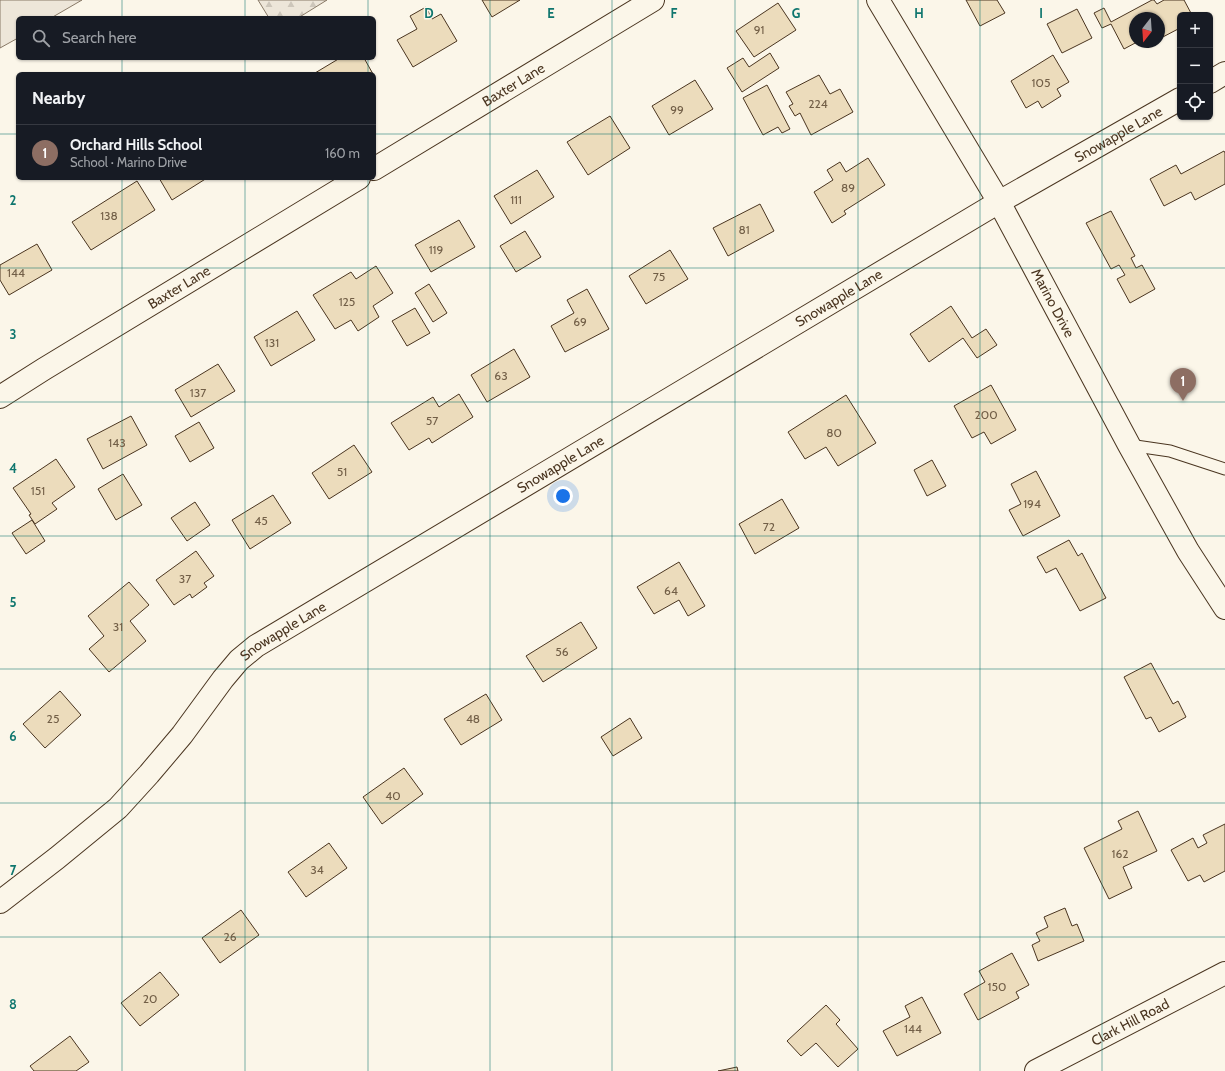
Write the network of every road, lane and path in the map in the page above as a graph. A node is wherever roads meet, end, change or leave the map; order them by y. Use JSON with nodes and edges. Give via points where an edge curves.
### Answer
{"nodes":[{"id":1,"x":653,"y":0,"type":"edge"},
{"id":2,"x":878,"y":0,"type":"edge"},
{"id":3,"x":1225,"y":73,"type":"edge"},
{"id":4,"x":1213,"y":80,"type":"edge"},
{"id":5,"x":1177,"y":101,"type":"edge"},
{"id":6,"x":376,"y":168,"type":"edge"},
{"id":7,"x":356,"y":180,"type":"edge"},
{"id":8,"x":999,"y":202,"type":"junction"},
{"id":9,"x":0,"y":397,"type":"edge"},
{"id":10,"x":1129,"y":445,"type":"junction"},
{"id":11,"x":1225,"y":469,"type":"edge"},
{"id":12,"x":1225,"y":608,"type":"edge"},
{"id":13,"x":0,"y":902,"type":"edge"},
{"id":14,"x":1225,"y":974,"type":"edge"},
{"id":15,"x":1036,"y":1071,"type":"edge"}],
"edges":[{"from":1,"to":6,"type":"street","name":"Baxter Lane"},
{"from":2,"to":8,"type":"street","name":"Marino Drive"},
{"from":3,"to":4,"type":"street"},
{"from":5,"to":8,"type":"street","name":"Snowapple Lane"},
{"from":7,"to":9,"type":"street","name":"Baxter Lane"},
{"from":8,"to":10,"type":"street","name":"Marino Drive"},
{"from":8,"to":13,"type":"street","name":"Snowapple Lane","via":[[256,646],[239,660],[182,736],[118,808]]},
{"from":10,"to":11,"type":"lane","via":[[1170,451]]},
{"from":10,"to":12,"type":"street","name":"Marino Drive","via":[[1188,551]]},
{"from":14,"to":15,"type":"street","name":"Clark Hill Road"}]}
